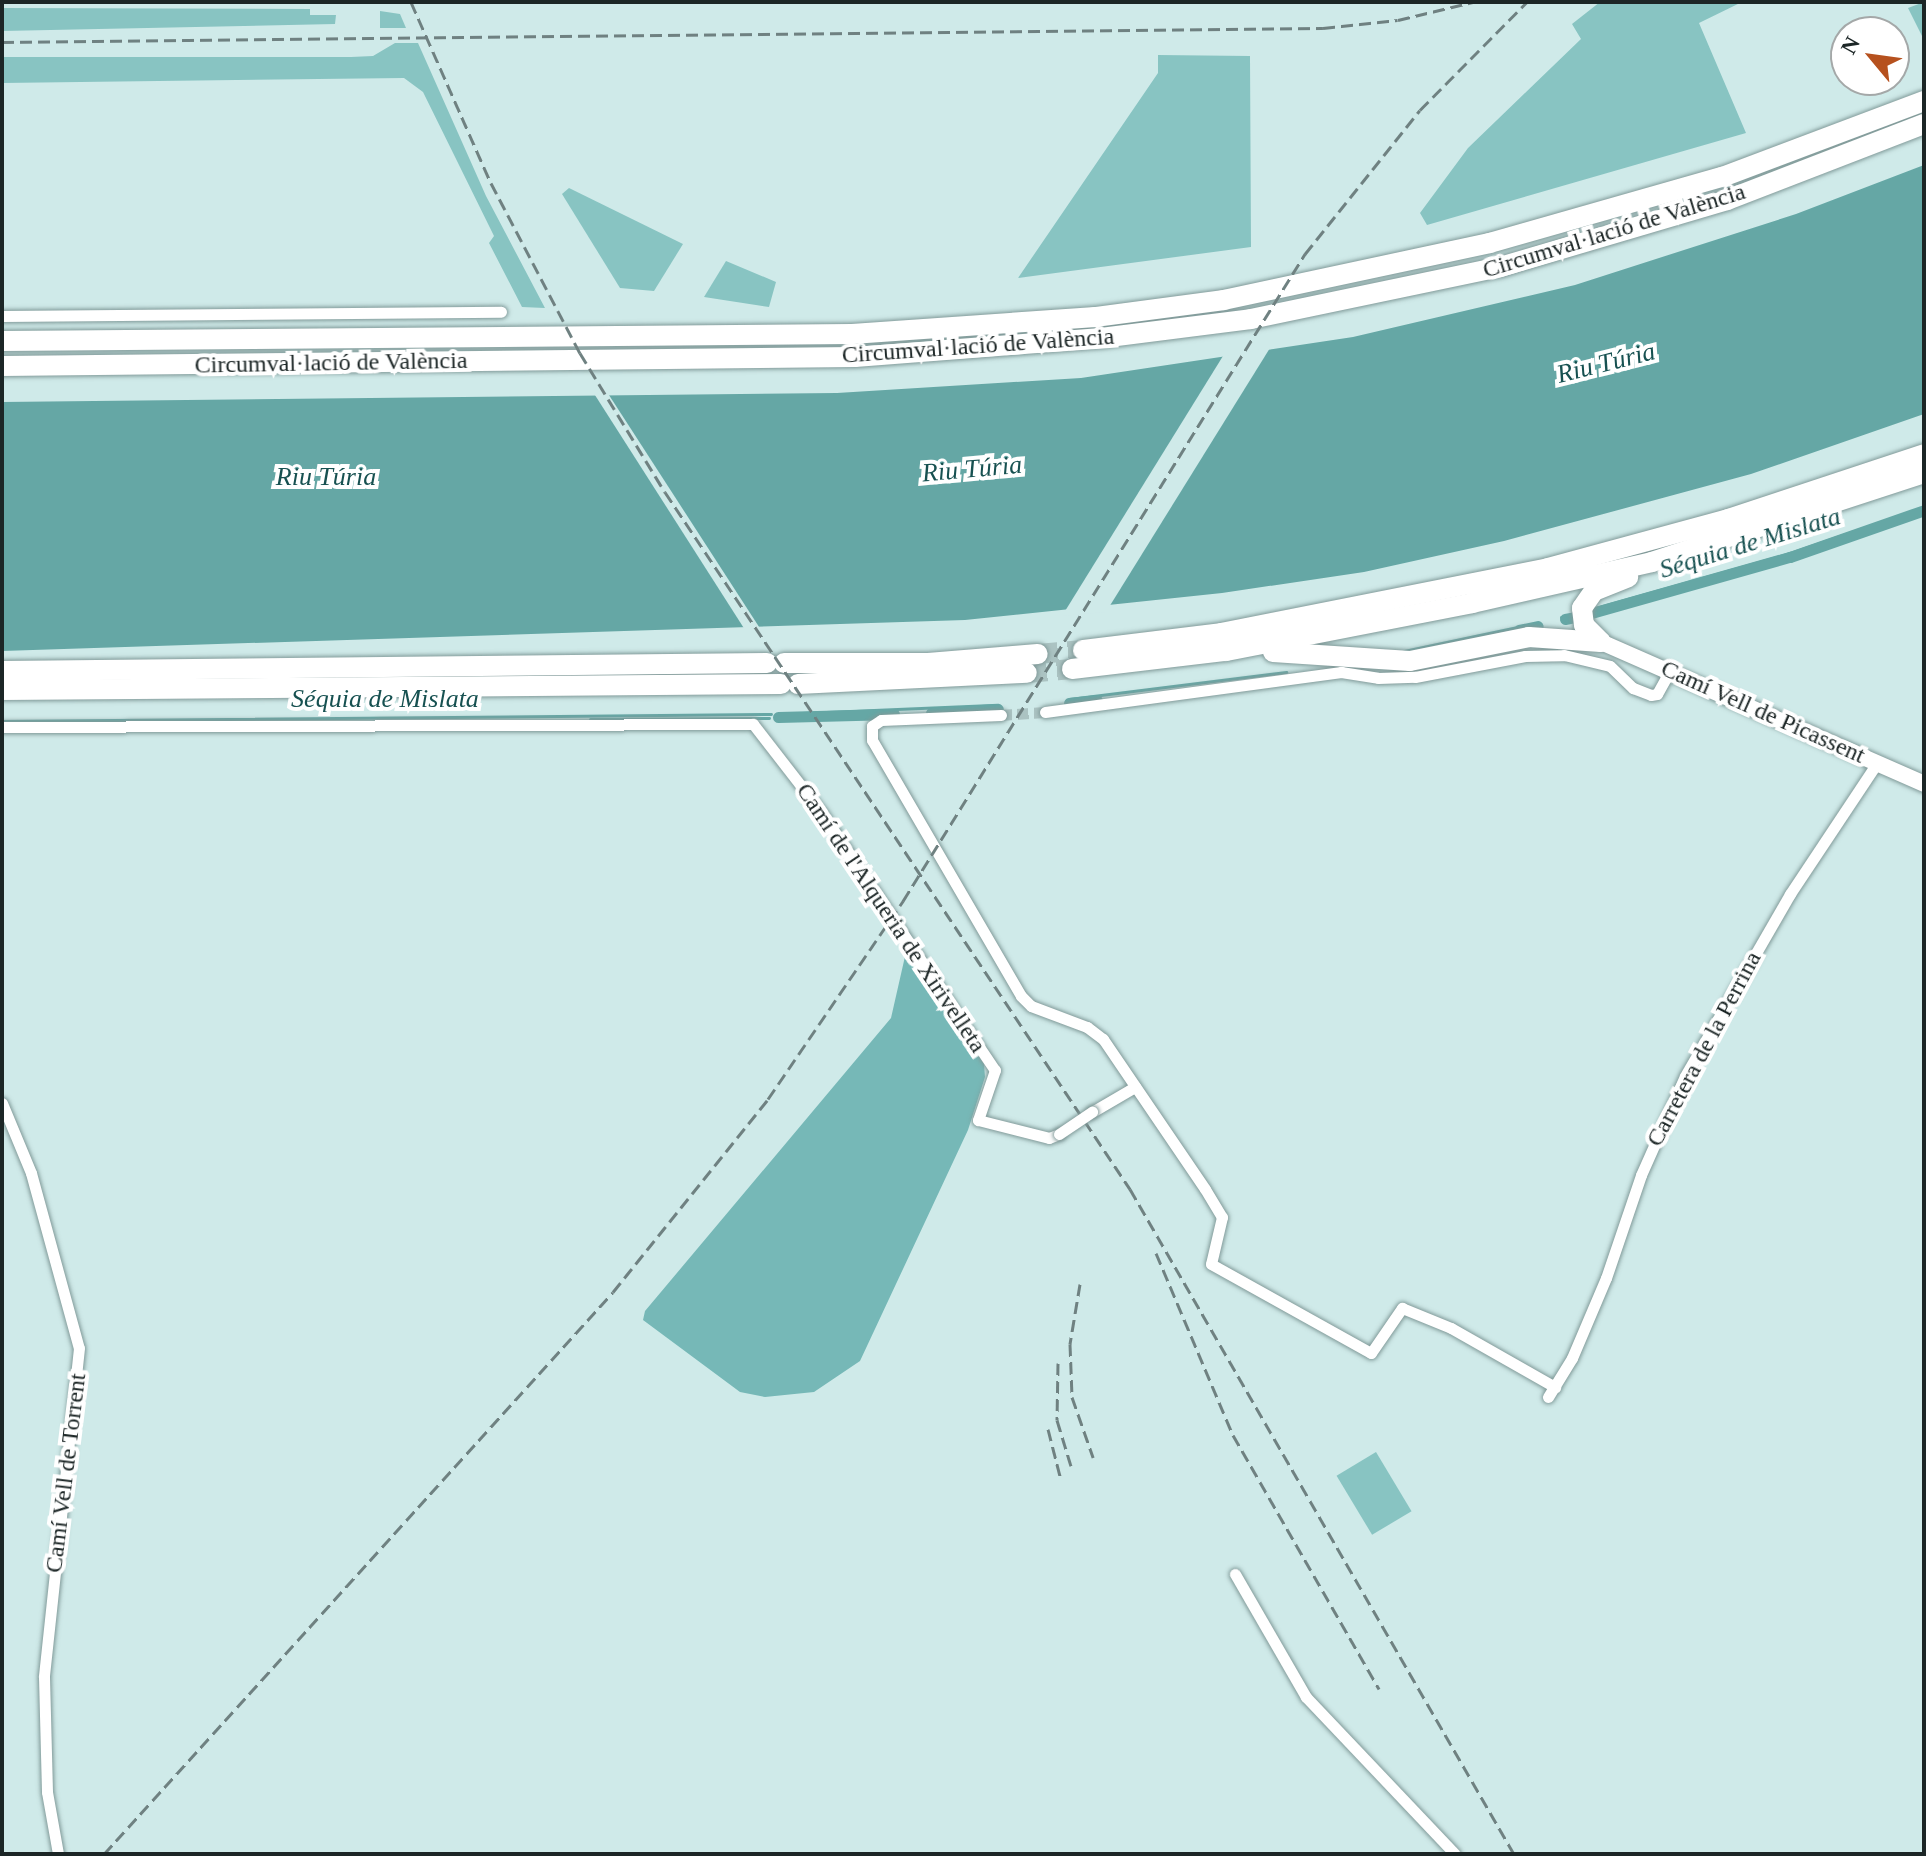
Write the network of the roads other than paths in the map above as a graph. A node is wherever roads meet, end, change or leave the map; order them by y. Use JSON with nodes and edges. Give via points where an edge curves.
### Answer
{"nodes":[{"id":1,"x":1924,"y":101,"type":"edge"},
{"id":2,"x":1924,"y":124,"type":"edge"},
{"id":3,"x":1746,"y":191,"type":"junction"},
{"id":4,"x":1224,"y":300,"type":"junction"},
{"id":5,"x":501,"y":312,"type":"dead end"},
{"id":6,"x":2,"y":316,"type":"edge"},
{"id":7,"x":4,"y":340,"type":"edge"},
{"id":8,"x":2,"y":366,"type":"edge"},
{"id":9,"x":1924,"y":454,"type":"edge"},
{"id":10,"x":1924,"y":473,"type":"edge"},
{"id":11,"x":1652,"y":562,"type":"junction"},
{"id":12,"x":1223,"y":642,"type":"junction"},
{"id":13,"x":1601,"y":642,"type":"junction"},
{"id":14,"x":1083,"y":650,"type":"tunnel mouth"},
{"id":15,"x":1038,"y":654,"type":"tunnel mouth"},
{"id":16,"x":1072,"y":669,"type":"tunnel mouth"},
{"id":17,"x":2,"y":671,"type":"edge"},
{"id":18,"x":1670,"y":671,"type":"junction"},
{"id":19,"x":1027,"y":673,"type":"tunnel mouth"},
{"id":20,"x":8,"y":693,"type":"edge"},
{"id":21,"x":1045,"y":712,"type":"tunnel mouth"},
{"id":22,"x":1001,"y":715,"type":"tunnel mouth"},
{"id":23,"x":2,"y":727,"type":"edge"},
{"id":24,"x":1877,"y":763,"type":"junction"},
{"id":25,"x":1924,"y":784,"type":"edge"},
{"id":26,"x":1135,"y":1087,"type":"junction"},
{"id":27,"x":2,"y":1103,"type":"edge"},
{"id":28,"x":1235,"y":1574,"type":"dead end"},
{"id":29,"x":58,"y":1854,"type":"edge"},
{"id":30,"x":1455,"y":1854,"type":"edge"}],
"edges":[{"from":1,"to":4,"type":"highway","name":"Circumval·lació de València","via":[[1803,150],[1620,209],[1490,243]]},
{"from":2,"to":3,"type":"highway","name":"Circumval·lació de València"},
{"from":3,"to":4,"type":"highway","via":[[1550,243],[1247,302]]},
{"from":3,"to":8,"type":"highway","name":"Circumval·lació de València","via":[[1500,267],[1251,319],[1101,338],[855,357]]},
{"from":4,"to":7,"type":"highway","name":"Circumval·lació de València","via":[[959,329],[852,334]]},
{"from":5,"to":6,"type":"street"},
{"from":9,"to":12,"type":"highway","via":[[1608,553]]},
{"from":10,"to":11,"type":"highway"},
{"from":11,"to":12,"type":"highway","via":[[1472,603]]},
{"from":11,"to":13,"type":"highway","via":[[1587,598],[1584,625]]},
{"from":12,"to":13,"type":"highway","via":[[1389,662],[1529,637]]},
{"from":12,"to":14,"type":"highway"},
{"from":12,"to":16,"type":"highway"},
{"from":13,"to":18,"type":"street","name":"Camí Vell de Picassent"},
{"from":15,"to":17,"type":"highway","via":[[928,663]]},
{"from":18,"to":21,"type":"street","via":[[1657,694],[1645,695],[1610,666],[1539,655],[1415,677],[1341,672]]},
{"from":18,"to":24,"type":"street","name":"Camí Vell de Picassent"},
{"from":19,"to":20,"type":"highway","via":[[789,684]]},
{"from":22,"to":26,"type":"street","via":[[881,720],[872,726],[872,740],[1021,996],[1031,1006],[1087,1027],[1103,1039]]},
{"from":23,"to":26,"type":"street","name":"Camí de l'Alqueria de Xirivelleta","bridge":true,"via":[[753,724],[822,813],[995,1070],[978,1120],[1049,1138]]},
{"from":24,"to":25,"type":"street","name":"Camí Vell de Picassent"},
{"from":24,"to":26,"type":"street","name":"Carretera de la Perrina","via":[[1790,894],[1685,1076],[1646,1161],[1606,1278],[1552,1392],[1451,1328],[1402,1308],[1371,1353],[1211,1264],[1222,1217]]},
{"from":27,"to":29,"type":"street","name":"Camí Vell de Torrent","via":[[31,1173],[79,1348],[44,1677],[47,1792]]},
{"from":28,"to":30,"type":"street","via":[[1306,1697]]}]}
